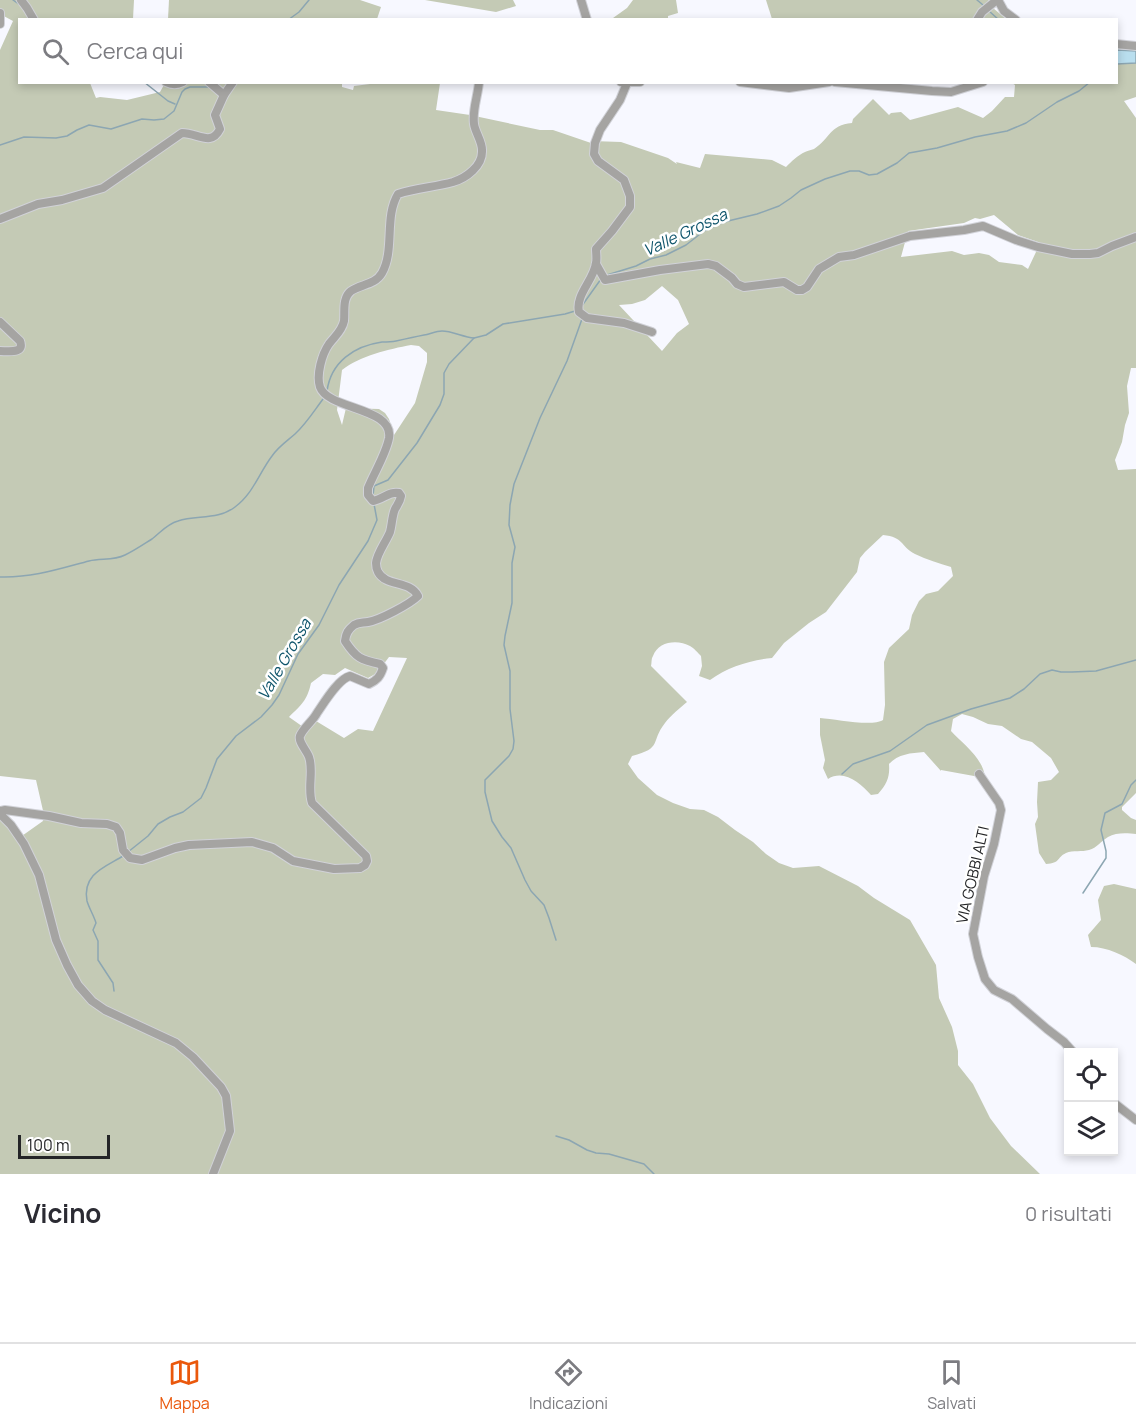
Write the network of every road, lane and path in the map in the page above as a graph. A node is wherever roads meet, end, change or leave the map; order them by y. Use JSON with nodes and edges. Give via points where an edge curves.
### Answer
{"nodes":[{"id":1,"x":21,"y":0,"type":"edge"},
{"id":2,"x":581,"y":0,"type":"edge"},
{"id":3,"x":998,"y":0,"type":"edge"},
{"id":4,"x":0,"y":13,"type":"edge"},
{"id":5,"x":33,"y":18,"type":"edge"},
{"id":6,"x":586,"y":18,"type":"edge"},
{"id":7,"x":978,"y":18,"type":"edge"},
{"id":8,"x":1013,"y":18,"type":"edge"},
{"id":9,"x":0,"y":24,"type":"edge"},
{"id":10,"x":1118,"y":44,"type":"edge"},
{"id":11,"x":1136,"y":45,"type":"edge"},
{"id":12,"x":211,"y":84,"type":"edge"},
{"id":13,"x":232,"y":84,"type":"edge"},
{"id":14,"x":479,"y":84,"type":"edge"},
{"id":15,"x":624,"y":84,"type":"edge"},
{"id":16,"x":756,"y":84,"type":"edge"},
{"id":17,"x":816,"y":84,"type":"edge"},
{"id":18,"x":857,"y":84,"type":"edge"},
{"id":19,"x":977,"y":84,"type":"edge"},
{"id":20,"x":224,"y":95,"type":"junction"},
{"id":21,"x":0,"y":219,"type":"edge"},
{"id":22,"x":1136,"y":237,"type":"edge"},
{"id":23,"x":597,"y":264,"type":"junction"},
{"id":24,"x":0,"y":322,"type":"edge"},
{"id":25,"x":652,"y":332,"type":"dead end"},
{"id":26,"x":0,"y":351,"type":"edge"},
{"id":27,"x":979,"y":774,"type":"dead end"},
{"id":28,"x":0,"y":811,"type":"edge"},
{"id":29,"x":1069,"y":1048,"type":"edge"},
{"id":30,"x":1118,"y":1107,"type":"edge"},
{"id":31,"x":1136,"y":1120,"type":"edge"},
{"id":32,"x":213,"y":1174,"type":"edge"}],
"edges":[{"from":1,"to":5,"type":"street"},
{"from":2,"to":6,"type":"street"},
{"from":3,"to":7,"type":"street"},
{"from":3,"to":8,"type":"street"},
{"from":4,"to":9,"type":"street"},
{"from":10,"to":11,"type":"street"},
{"from":12,"to":20,"type":"street"},
{"from":13,"to":20,"type":"street"},
{"from":14,"to":28,"type":"street","via":[[474,124],[482,150],[479,162],[472,172],[453,182],[399,194],[394,201],[382,275],[351,291],[346,298],[344,322],[323,355],[320,371],[323,392],[388,427],[386,447],[368,495],[373,501],[393,492],[401,496],[376,561],[377,569],[379,575],[415,590],[418,596],[378,618],[357,623],[347,632],[345,641],[349,647],[362,660],[380,664],[381,676],[369,684],[344,677],[300,735],[310,758],[312,803],[367,861],[360,868],[334,869],[293,861],[273,848],[252,842],[189,845],[142,860],[130,858],[123,850],[116,827]]},
{"from":15,"to":23,"type":"street","via":[[620,100],[597,137],[594,154],[624,180],[630,207],[596,249]]},
{"from":16,"to":17,"type":"street","via":[[789,88]]},
{"from":18,"to":19,"type":"street","via":[[951,92]]},
{"from":20,"to":21,"type":"street","via":[[215,115],[220,129],[211,139],[182,133],[103,188],[38,204]]},
{"from":22,"to":23,"type":"street","via":[[1098,253],[1072,254],[1038,247],[983,226],[910,236],[834,260],[819,269],[802,290],[784,282],[744,287],[708,264],[605,279]]},
{"from":23,"to":25,"type":"street","via":[[578,302],[579,312],[587,318]]},
{"from":24,"to":26,"type":"street","via":[[22,345],[15,352]]},
{"from":27,"to":29,"type":"street","name":"VIA GOBBI ALTI","via":[[1001,810],[973,934],[985,979]]},
{"from":28,"to":32,"type":"street","via":[[24,844],[39,875],[56,940],[78,985],[105,1010],[176,1043],[221,1087],[226,1096],[230,1131]]},
{"from":30,"to":31,"type":"street"}]}
